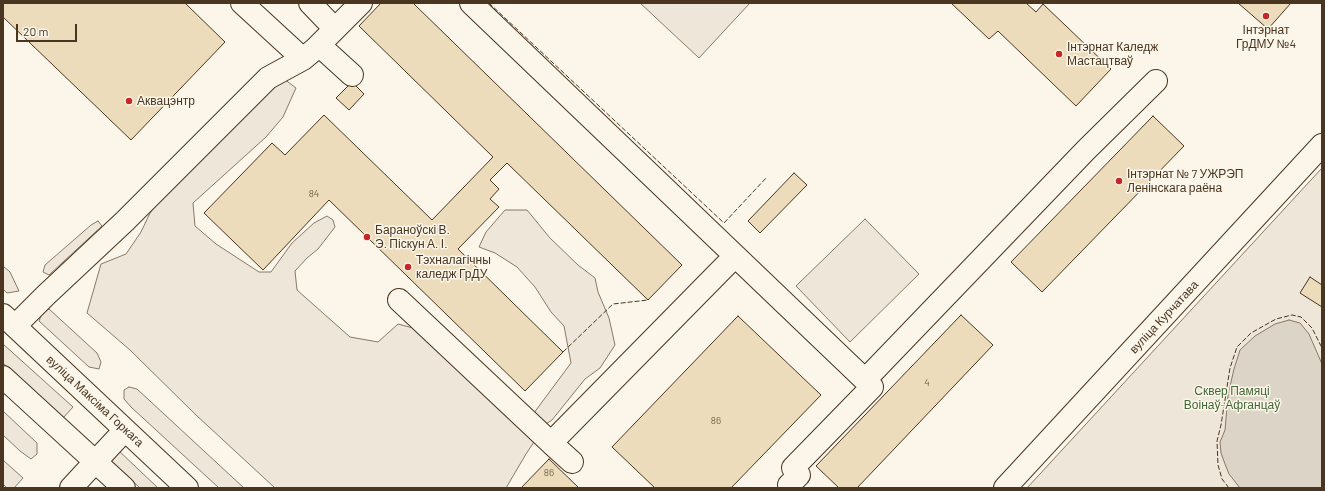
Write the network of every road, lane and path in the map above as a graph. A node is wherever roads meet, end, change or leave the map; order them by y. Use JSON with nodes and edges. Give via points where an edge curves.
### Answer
{"nodes":[{"id":1,"x":242,"y":3,"type":"edge"},
{"id":2,"x":310,"y":3,"type":"edge"},
{"id":3,"x":361,"y":3,"type":"edge"},
{"id":4,"x":471,"y":3,"type":"edge"},
{"id":5,"x":335,"y":29,"type":"junction"},
{"id":6,"x":319,"y":45,"type":"junction"},
{"id":7,"x":303,"y":59,"type":"junction"},
{"id":8,"x":352,"y":75,"type":"dead end"},
{"id":9,"x":1156,"y":81,"type":"dead end"},
{"id":10,"x":1322,"y":145,"type":"edge"},
{"id":11,"x":736,"y":256,"type":"junction"},
{"id":12,"x":399,"y":300,"type":"dead end"},
{"id":13,"x":9,"y":320,"type":"edge"},
{"id":14,"x":3,"y":377,"type":"edge"},
{"id":15,"x":865,"y":380,"type":"junction"},
{"id":16,"x":125,"y":430,"type":"junction"},
{"id":17,"x":551,"y":443,"type":"junction"},
{"id":18,"x":96,"y":461,"type":"junction"},
{"id":19,"x":572,"y":462,"type":"dead end"},
{"id":20,"x":789,"y":487,"type":"edge"},
{"id":21,"x":71,"y":488,"type":"edge"},
{"id":22,"x":124,"y":488,"type":"edge"},
{"id":23,"x":187,"y":488,"type":"edge"},
{"id":24,"x":1005,"y":488,"type":"edge"}],
"edges":[{"from":1,"to":7,"type":"main road"},
{"from":2,"to":5,"type":"main road"},
{"from":3,"to":5,"type":"main road"},
{"from":4,"to":11,"type":"main road"},
{"from":5,"to":6,"type":"main road"},
{"from":6,"to":7,"type":"main road"},
{"from":6,"to":8,"type":"main road"},
{"from":7,"to":13,"type":"main road","via":[[268,78],[125,221],[46,295]]},
{"from":9,"to":15,"type":"main road","via":[[1086,150]]},
{"from":10,"to":24,"type":"main road","name":"вуліца Курчатава"},
{"from":11,"to":15,"type":"main road"},
{"from":11,"to":17,"type":"main road"},
{"from":12,"to":17,"type":"main road"},
{"from":13,"to":16,"type":"main road","name":"вуліца Максіма Горкага"},
{"from":14,"to":18,"type":"main road"},
{"from":15,"to":20,"type":"main road","via":[[872,387],[793,468],[800,475]]},
{"from":16,"to":18,"type":"main road"},
{"from":16,"to":23,"type":"main road","name":"вуліца Максіма Горкага"},
{"from":17,"to":19,"type":"main road"},
{"from":18,"to":21,"type":"main road"},
{"from":18,"to":22,"type":"main road"}]}
